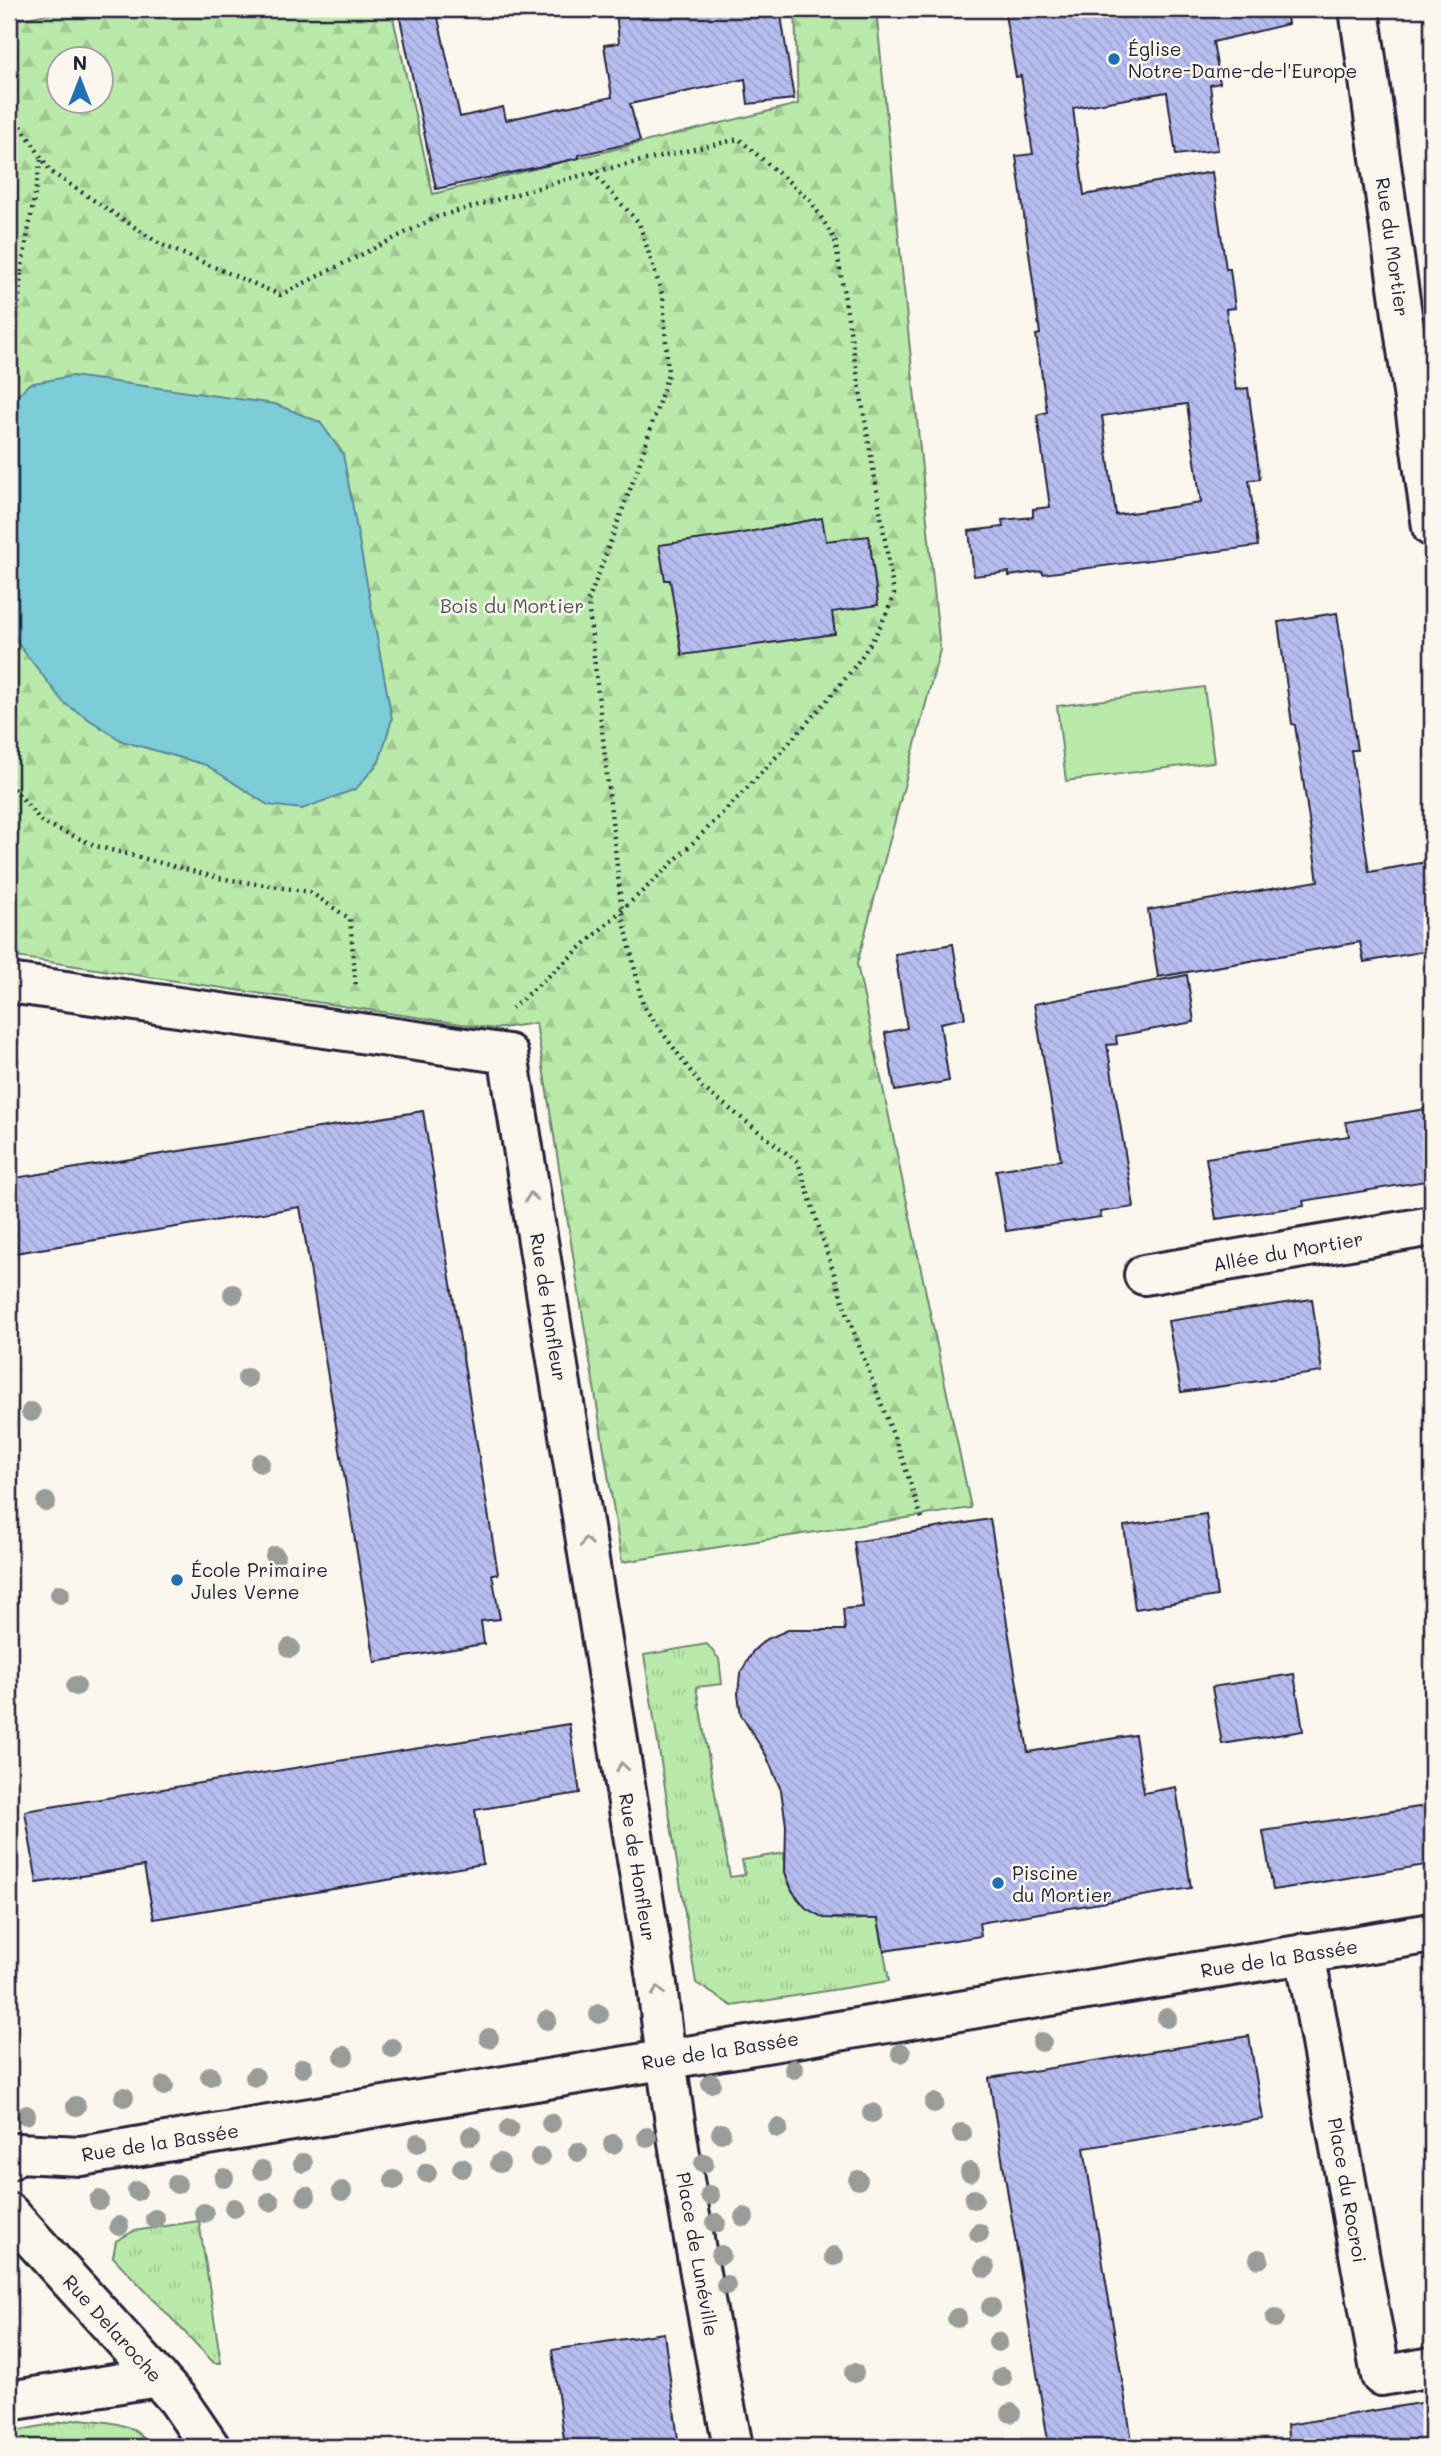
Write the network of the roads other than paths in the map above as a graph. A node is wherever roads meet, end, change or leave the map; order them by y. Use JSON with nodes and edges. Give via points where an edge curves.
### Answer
{"nodes":[{"id":1,"x":1359,"y":9,"type":"edge"},
{"id":2,"x":1432,"y":527,"type":"edge"},
{"id":3,"x":9,"y":983,"type":"edge"},
{"id":4,"x":1432,"y":1226,"type":"edge"},
{"id":5,"x":1144,"y":1275,"type":"dead end"},
{"id":6,"x":1432,"y":1933,"type":"edge"},
{"id":7,"x":1305,"y":1954,"type":"junction"},
{"id":8,"x":665,"y":2059,"type":"junction"},
{"id":9,"x":9,"y":2160,"type":"edge"},
{"id":10,"x":9,"y":2213,"type":"edge"},
{"id":11,"x":1432,"y":2367,"type":"edge"},
{"id":12,"x":158,"y":2377,"type":"junction"},
{"id":13,"x":9,"y":2401,"type":"edge"},
{"id":14,"x":210,"y":2447,"type":"edge"},
{"id":15,"x":733,"y":2447,"type":"edge"}],
"edges":[{"from":1,"to":2,"type":"street","name":"Rue du Mortier"},
{"from":8,"to":3,"type":"street","name":"Rue de Honfleur","one_way":true,"via":[[655,1971],[508,1054]]},
{"from":4,"to":5,"type":"street","name":"Allée du Mortier"},
{"from":6,"to":7,"type":"street","name":"Rue de la Bassée"},
{"from":7,"to":8,"type":"street","name":"Rue de la Bassée"},
{"from":7,"to":11,"type":"street","name":"Place du Rocroi","via":[[1381,2376]]},
{"from":8,"to":9,"type":"street","name":"Rue de la Bassée","via":[[81,2156],[17,2153]]},
{"from":8,"to":15,"type":"street","name":"Place de Lunéville"},
{"from":10,"to":12,"type":"street","name":"Rue Delaroche"},
{"from":12,"to":13,"type":"street"},
{"from":12,"to":14,"type":"street","name":"Rue Delaroche"}]}
